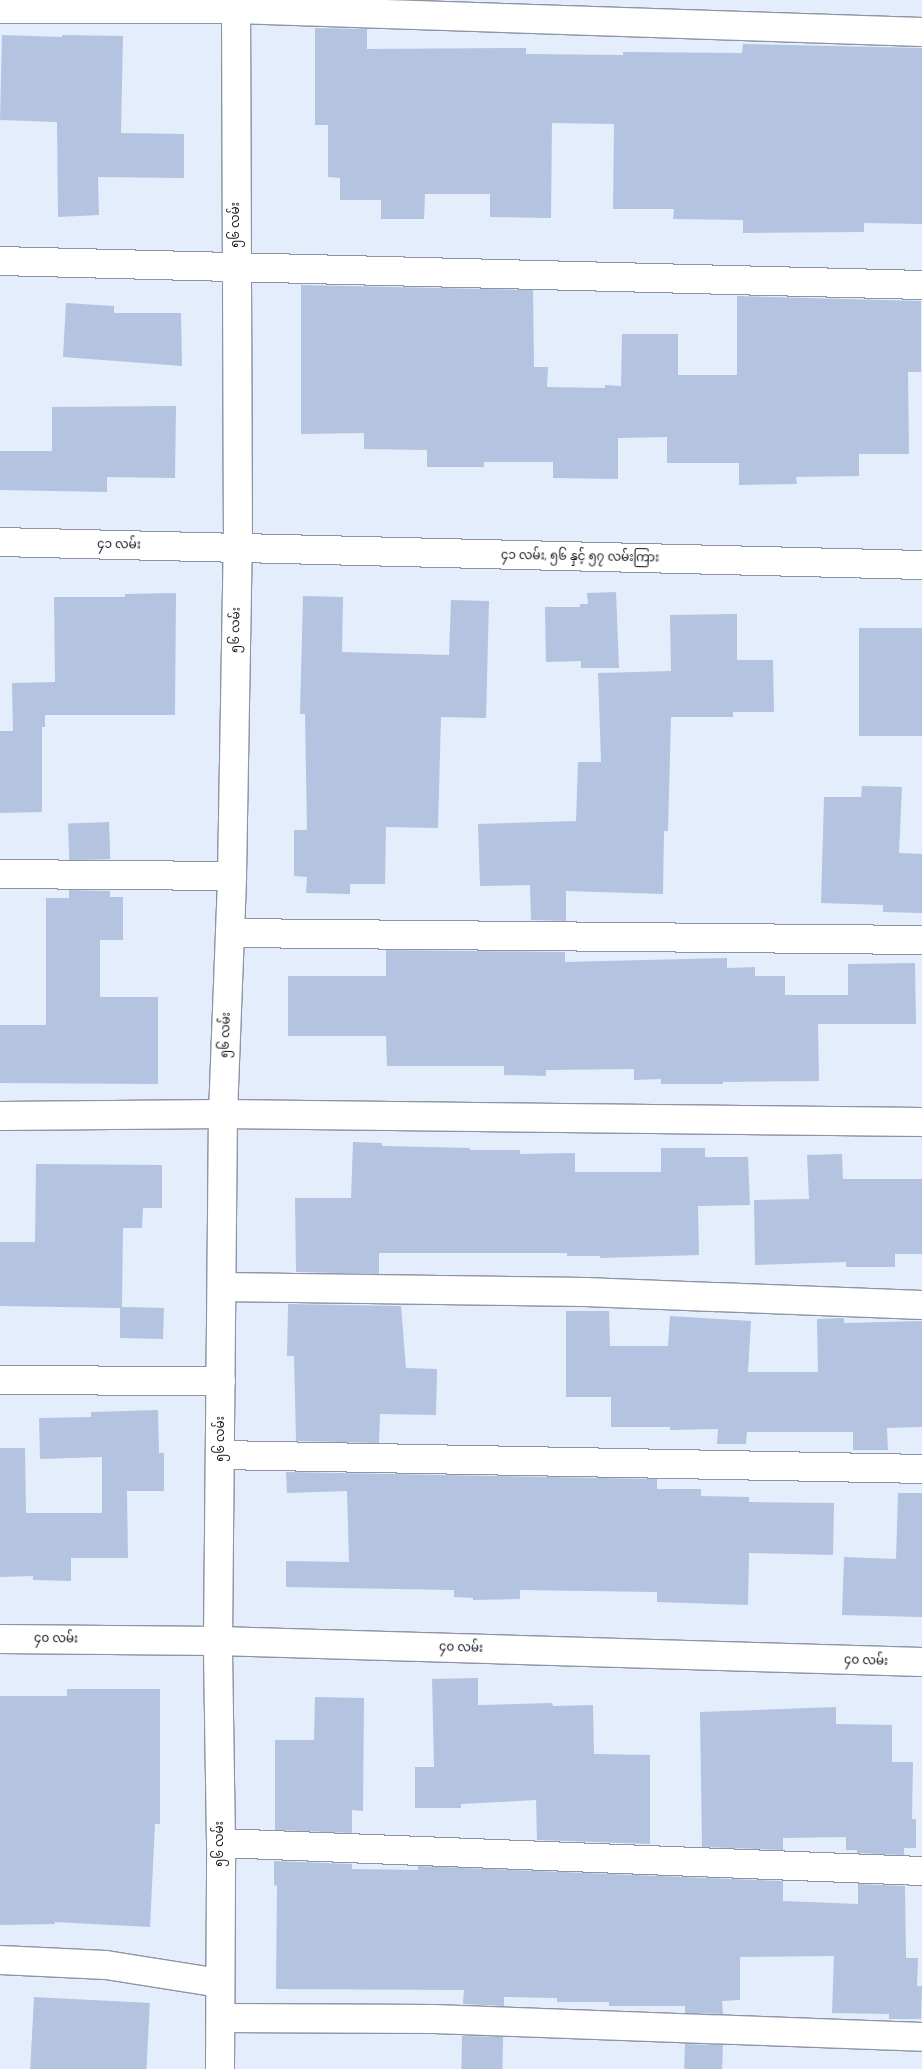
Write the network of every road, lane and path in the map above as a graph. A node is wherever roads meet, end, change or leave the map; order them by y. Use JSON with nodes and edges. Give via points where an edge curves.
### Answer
{"nodes":[{"id":1,"x":236,"y":5,"type":"edge"},
{"id":2,"x":0,"y":9,"type":"edge"},
{"id":3,"x":922,"y":32,"type":"edge"},
{"id":4,"x":0,"y":261,"type":"edge"},
{"id":5,"x":236,"y":267,"type":"junction"},
{"id":6,"x":922,"y":285,"type":"edge"},
{"id":7,"x":0,"y":542,"type":"edge"},
{"id":8,"x":238,"y":548,"type":"junction"},
{"id":9,"x":922,"y":565,"type":"edge"},
{"id":10,"x":0,"y":874,"type":"edge"},
{"id":11,"x":232,"y":876,"type":"junction"},
{"id":12,"x":230,"y":933,"type":"junction"},
{"id":13,"x":922,"y":940,"type":"edge"},
{"id":14,"x":223,"y":1114,"type":"junction"},
{"id":15,"x":0,"y":1116,"type":"edge"},
{"id":16,"x":922,"y":1122,"type":"edge"},
{"id":17,"x":222,"y":1287,"type":"junction"},
{"id":18,"x":922,"y":1305,"type":"edge"},
{"id":19,"x":0,"y":1380,"type":"edge"},
{"id":20,"x":221,"y":1381,"type":"junction"},
{"id":21,"x":221,"y":1455,"type":"junction"},
{"id":22,"x":922,"y":1469,"type":"edge"},
{"id":23,"x":0,"y":1639,"type":"edge"},
{"id":24,"x":218,"y":1641,"type":"junction"},
{"id":25,"x":922,"y":1662,"type":"edge"},
{"id":26,"x":220,"y":1844,"type":"junction"},
{"id":27,"x":922,"y":1871,"type":"edge"},
{"id":28,"x":0,"y":1960,"type":"edge"},
{"id":29,"x":220,"y":1983,"type":"junction"},
{"id":30,"x":222,"y":2018,"type":"junction"},
{"id":31,"x":922,"y":2037,"type":"edge"},
{"id":32,"x":220,"y":2069,"type":"edge"}],
"edges":[{"from":1,"to":2,"type":"street"},
{"from":1,"to":3,"type":"street"},
{"from":1,"to":5,"type":"street","name":"၅၆ လမ်း"},
{"from":4,"to":5,"type":"street"},
{"from":5,"to":6,"type":"street"},
{"from":5,"to":8,"type":"street","name":"၅၆ လမ်း"},
{"from":7,"to":8,"type":"street","name":"၄၁ လမ်း"},
{"from":8,"to":9,"type":"street","name":"၄၁ လမ်း, ၅၆ နှင့် ၅၇ လမ်းကြား"},
{"from":8,"to":11,"type":"street","name":"၅၆ လမ်း"},
{"from":10,"to":11,"type":"street"},
{"from":11,"to":12,"type":"street","name":"၅၆ လမ်း"},
{"from":12,"to":13,"type":"street"},
{"from":12,"to":14,"type":"street","name":"၅၆ လမ်း"},
{"from":14,"to":15,"type":"street"},
{"from":14,"to":16,"type":"street"},
{"from":14,"to":17,"type":"street","name":"၅၆ လမ်း"},
{"from":17,"to":18,"type":"street","via":[[585,1292]]},
{"from":17,"to":20,"type":"street","name":"၅၆ လမ်း"},
{"from":19,"to":20,"type":"street"},
{"from":20,"to":21,"type":"street","name":"၅၆ လမ်း"},
{"from":21,"to":22,"type":"street"},
{"from":21,"to":24,"type":"street","name":"၅၆ လမ်း"},
{"from":23,"to":24,"type":"street","name":"၄၀ လမ်း"},
{"from":24,"to":25,"type":"street","name":"၄၀ လမ်း"},
{"from":24,"to":26,"type":"street","name":"၅၆ လမ်း"},
{"from":26,"to":27,"type":"street"},
{"from":26,"to":29,"type":"street","name":"၅၆ လမ်း"},
{"from":28,"to":29,"type":"street","via":[[106,1965]]},
{"from":29,"to":30,"type":"street","name":"၅၆ လမ်း"},
{"from":30,"to":31,"type":"street","via":[[434,2019]]},
{"from":30,"to":32,"type":"street","name":"၅၆ လမ်း"}]}
